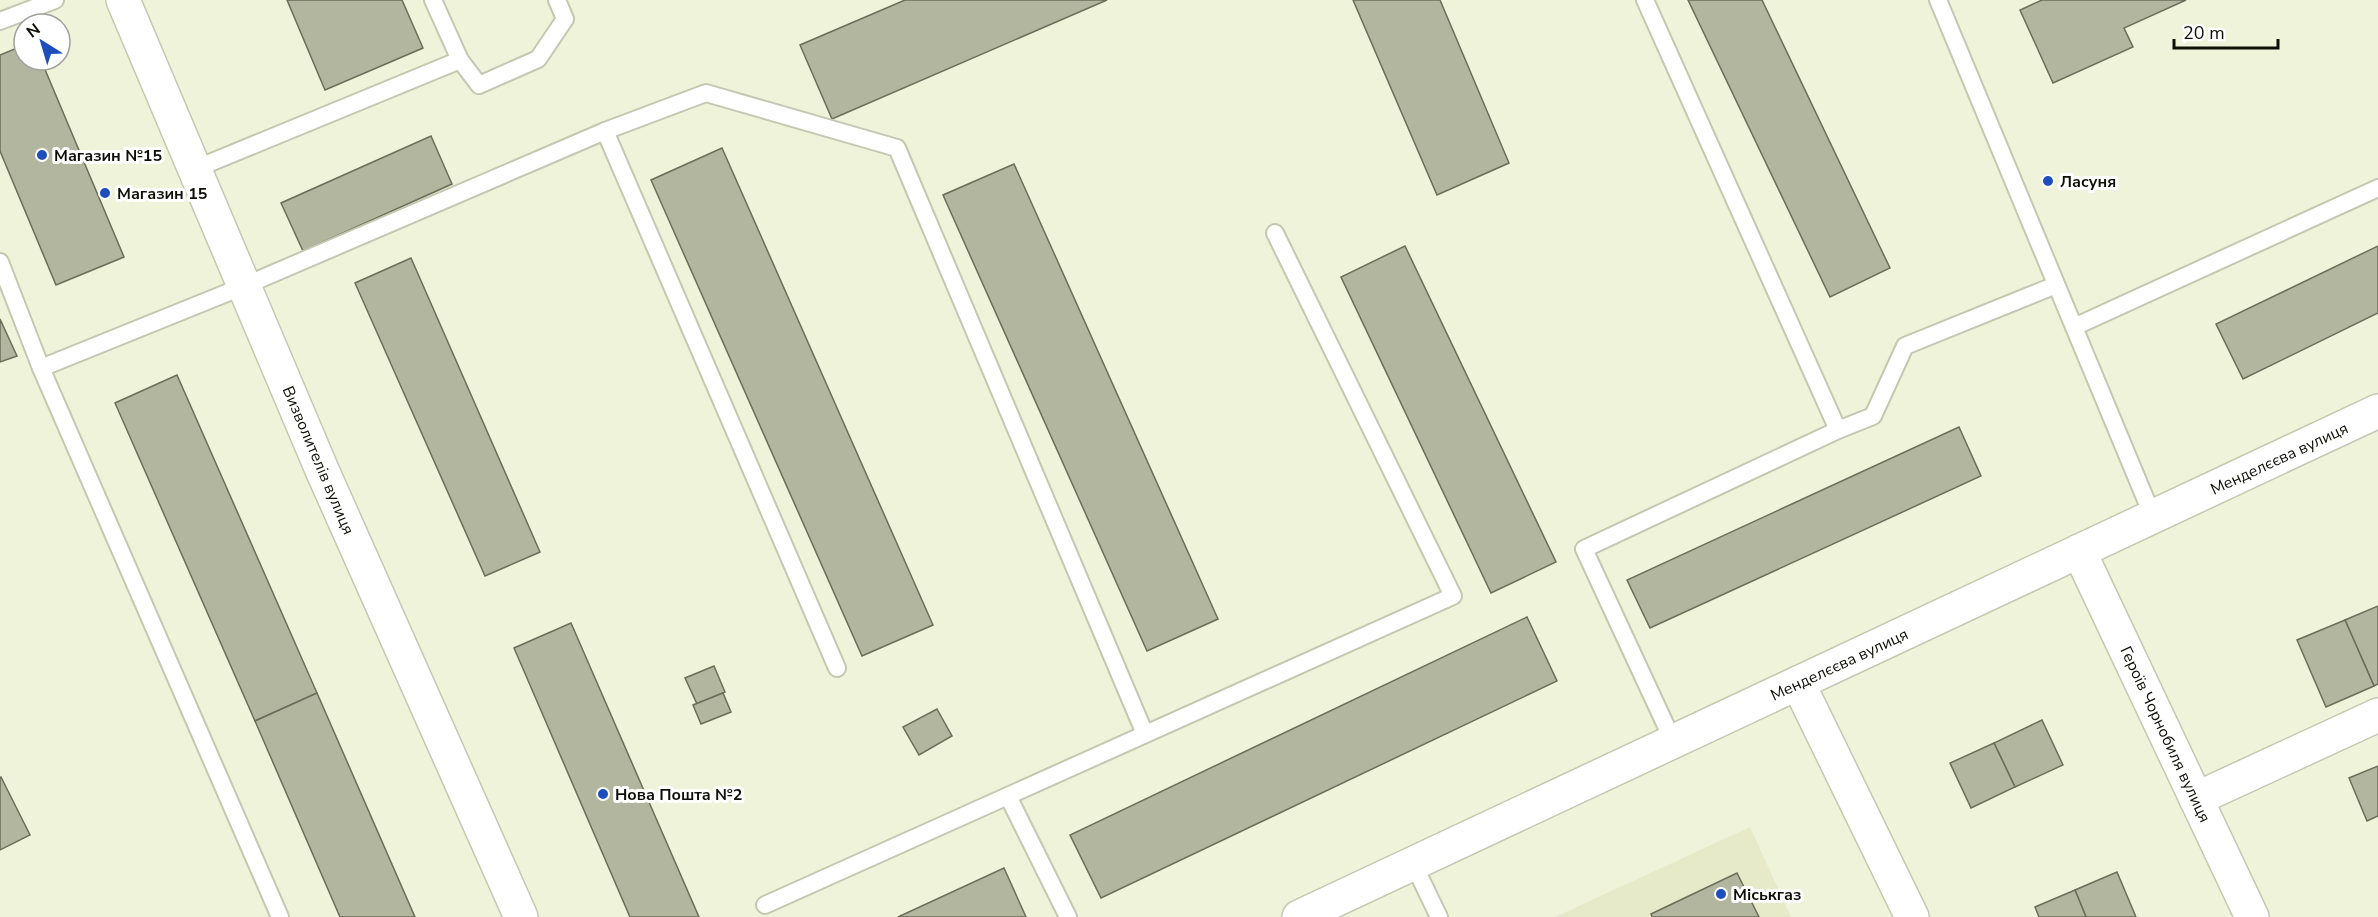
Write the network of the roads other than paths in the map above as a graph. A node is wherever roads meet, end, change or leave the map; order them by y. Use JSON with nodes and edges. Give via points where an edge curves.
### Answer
{"nodes":[{"id":1,"x":55,"y":0,"type":"edge"},
{"id":2,"x":123,"y":0,"type":"edge"},
{"id":3,"x":433,"y":0,"type":"edge"},
{"id":4,"x":556,"y":0,"type":"edge"},
{"id":5,"x":1645,"y":0,"type":"edge"},
{"id":6,"x":1938,"y":0,"type":"edge"},
{"id":7,"x":0,"y":21,"type":"edge"},
{"id":8,"x":460,"y":60,"type":"junction"},
{"id":9,"x":605,"y":131,"type":"junction"},
{"id":10,"x":195,"y":169,"type":"junction"},
{"id":11,"x":2378,"y":188,"type":"edge"},
{"id":12,"x":1275,"y":233,"type":"dead end"},
{"id":13,"x":0,"y":262,"type":"edge"},
{"id":14,"x":2056,"y":285,"type":"junction"},
{"id":15,"x":244,"y":286,"type":"junction"},
{"id":16,"x":2074,"y":327,"type":"junction"},
{"id":17,"x":41,"y":368,"type":"junction"},
{"id":18,"x":2378,"y":411,"type":"edge"},
{"id":19,"x":1838,"y":430,"type":"junction"},
{"id":20,"x":2153,"y":517,"type":"junction"},
{"id":21,"x":2079,"y":551,"type":"junction"},
{"id":22,"x":837,"y":668,"type":"dead end"},
{"id":23,"x":1798,"y":683,"type":"junction"},
{"id":24,"x":2378,"y":716,"type":"edge"},
{"id":25,"x":1145,"y":734,"type":"junction"},
{"id":26,"x":1673,"y":741,"type":"junction"},
{"id":27,"x":1008,"y":796,"type":"junction"},
{"id":28,"x":2196,"y":799,"type":"junction"},
{"id":29,"x":1413,"y":863,"type":"junction"},
{"id":30,"x":765,"y":905,"type":"dead end"},
{"id":31,"x":280,"y":917,"type":"edge"},
{"id":32,"x":521,"y":917,"type":"edge"},
{"id":33,"x":1068,"y":917,"type":"edge"},
{"id":34,"x":1299,"y":917,"type":"edge"},
{"id":35,"x":1439,"y":917,"type":"edge"},
{"id":36,"x":1912,"y":917,"type":"edge"},
{"id":37,"x":2252,"y":917,"type":"edge"}],
"edges":[{"from":1,"to":7,"type":"lane"},
{"from":2,"to":10,"type":"street","name":"Визволителів вулиця"},
{"from":3,"to":8,"type":"lane"},
{"from":4,"to":8,"type":"lane","via":[[565,19],[538,59],[479,85]]},
{"from":5,"to":19,"type":"lane"},
{"from":6,"to":14,"type":"lane"},
{"from":8,"to":10,"type":"lane"},
{"from":9,"to":15,"type":"lane"},
{"from":9,"to":22,"type":"lane"},
{"from":9,"to":25,"type":"lane","via":[[706,93],[897,148]]},
{"from":10,"to":15,"type":"street","name":"Визволителів вулиця"},
{"from":11,"to":16,"type":"lane"},
{"from":12,"to":25,"type":"lane","via":[[1453,596]]},
{"from":13,"to":17,"type":"lane"},
{"from":14,"to":16,"type":"lane"},
{"from":14,"to":19,"type":"lane","via":[[1905,346],[1874,416]]},
{"from":15,"to":17,"type":"lane"},
{"from":15,"to":32,"type":"street","name":"Визволителів вулиця"},
{"from":16,"to":20,"type":"lane"},
{"from":17,"to":31,"type":"lane"},
{"from":18,"to":20,"type":"street","name":"Менделєєва вулиця"},
{"from":19,"to":26,"type":"lane","via":[[1584,549]]},
{"from":20,"to":21,"type":"street","name":"Менделєєва вулиця"},
{"from":21,"to":23,"type":"street","name":"Менделєєва вулиця"},
{"from":21,"to":28,"type":"street","name":"Героїв Чорнобиля вулиця"},
{"from":23,"to":26,"type":"street","name":"Менделєєва вулиця"},
{"from":23,"to":36,"type":"street"},
{"from":24,"to":28,"type":"street"},
{"from":25,"to":27,"type":"lane"},
{"from":26,"to":29,"type":"street","name":"Менделєєва вулиця"},
{"from":27,"to":30,"type":"lane"},
{"from":27,"to":33,"type":"lane"},
{"from":28,"to":37,"type":"street","name":"Героїв Чорнобиля вулиця"},
{"from":29,"to":34,"type":"street","name":"Менделєєва вулиця"},
{"from":29,"to":35,"type":"lane"}]}
